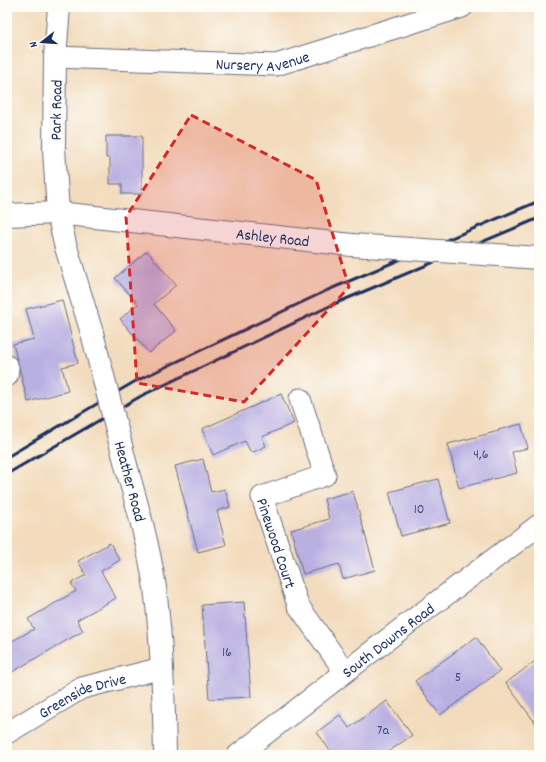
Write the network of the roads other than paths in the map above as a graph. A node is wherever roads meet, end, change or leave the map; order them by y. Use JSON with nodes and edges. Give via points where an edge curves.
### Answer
{"nodes":[{"id":1,"x":59,"y":7,"type":"edge"},
{"id":2,"x":462,"y":7,"type":"edge"},
{"id":3,"x":55,"y":57,"type":"junction"},
{"id":4,"x":58,"y":213,"type":"junction"},
{"id":5,"x":7,"y":214,"type":"edge"},
{"id":6,"x":539,"y":258,"type":"edge"},
{"id":7,"x":7,"y":366,"type":"edge"},
{"id":8,"x":7,"y":376,"type":"edge"},
{"id":9,"x":300,"y":399,"type":"dead end"},
{"id":10,"x":539,"y":526,"type":"edge"},
{"id":11,"x":162,"y":668,"type":"junction"},
{"id":12,"x":345,"y":672,"type":"junction"},
{"id":13,"x":7,"y":733,"type":"edge"},
{"id":14,"x":165,"y":755,"type":"edge"},
{"id":15,"x":238,"y":755,"type":"edge"}],
"edges":[{"from":1,"to":3,"type":"main road","name":"Park Road"},
{"from":2,"to":3,"type":"street","name":"Nursery Avenue","via":[[276,65]]},
{"from":3,"to":4,"type":"main road","name":"Park Road","via":[[54,149]]},
{"from":4,"to":5,"type":"main road","name":"Ashley Road"},
{"from":4,"to":6,"type":"main road","name":"Ashley Road","bridge":true,"via":[[352,245]]},
{"from":4,"to":11,"type":"main road","name":"Heather Road","bridge":true,"via":[[143,528],[155,587]]},
{"from":7,"to":8,"type":"street"},
{"from":9,"to":12,"type":"street","name":"Pinewood Court","via":[[325,475],[262,497],[298,605]]},
{"from":10,"to":12,"type":"street","name":"South Downs Road"},
{"from":11,"to":13,"type":"street","name":"Greenside Drive","via":[[82,688]]},
{"from":11,"to":14,"type":"main road","name":"Heather Road"},
{"from":12,"to":15,"type":"street","name":"South Downs Road"}]}
